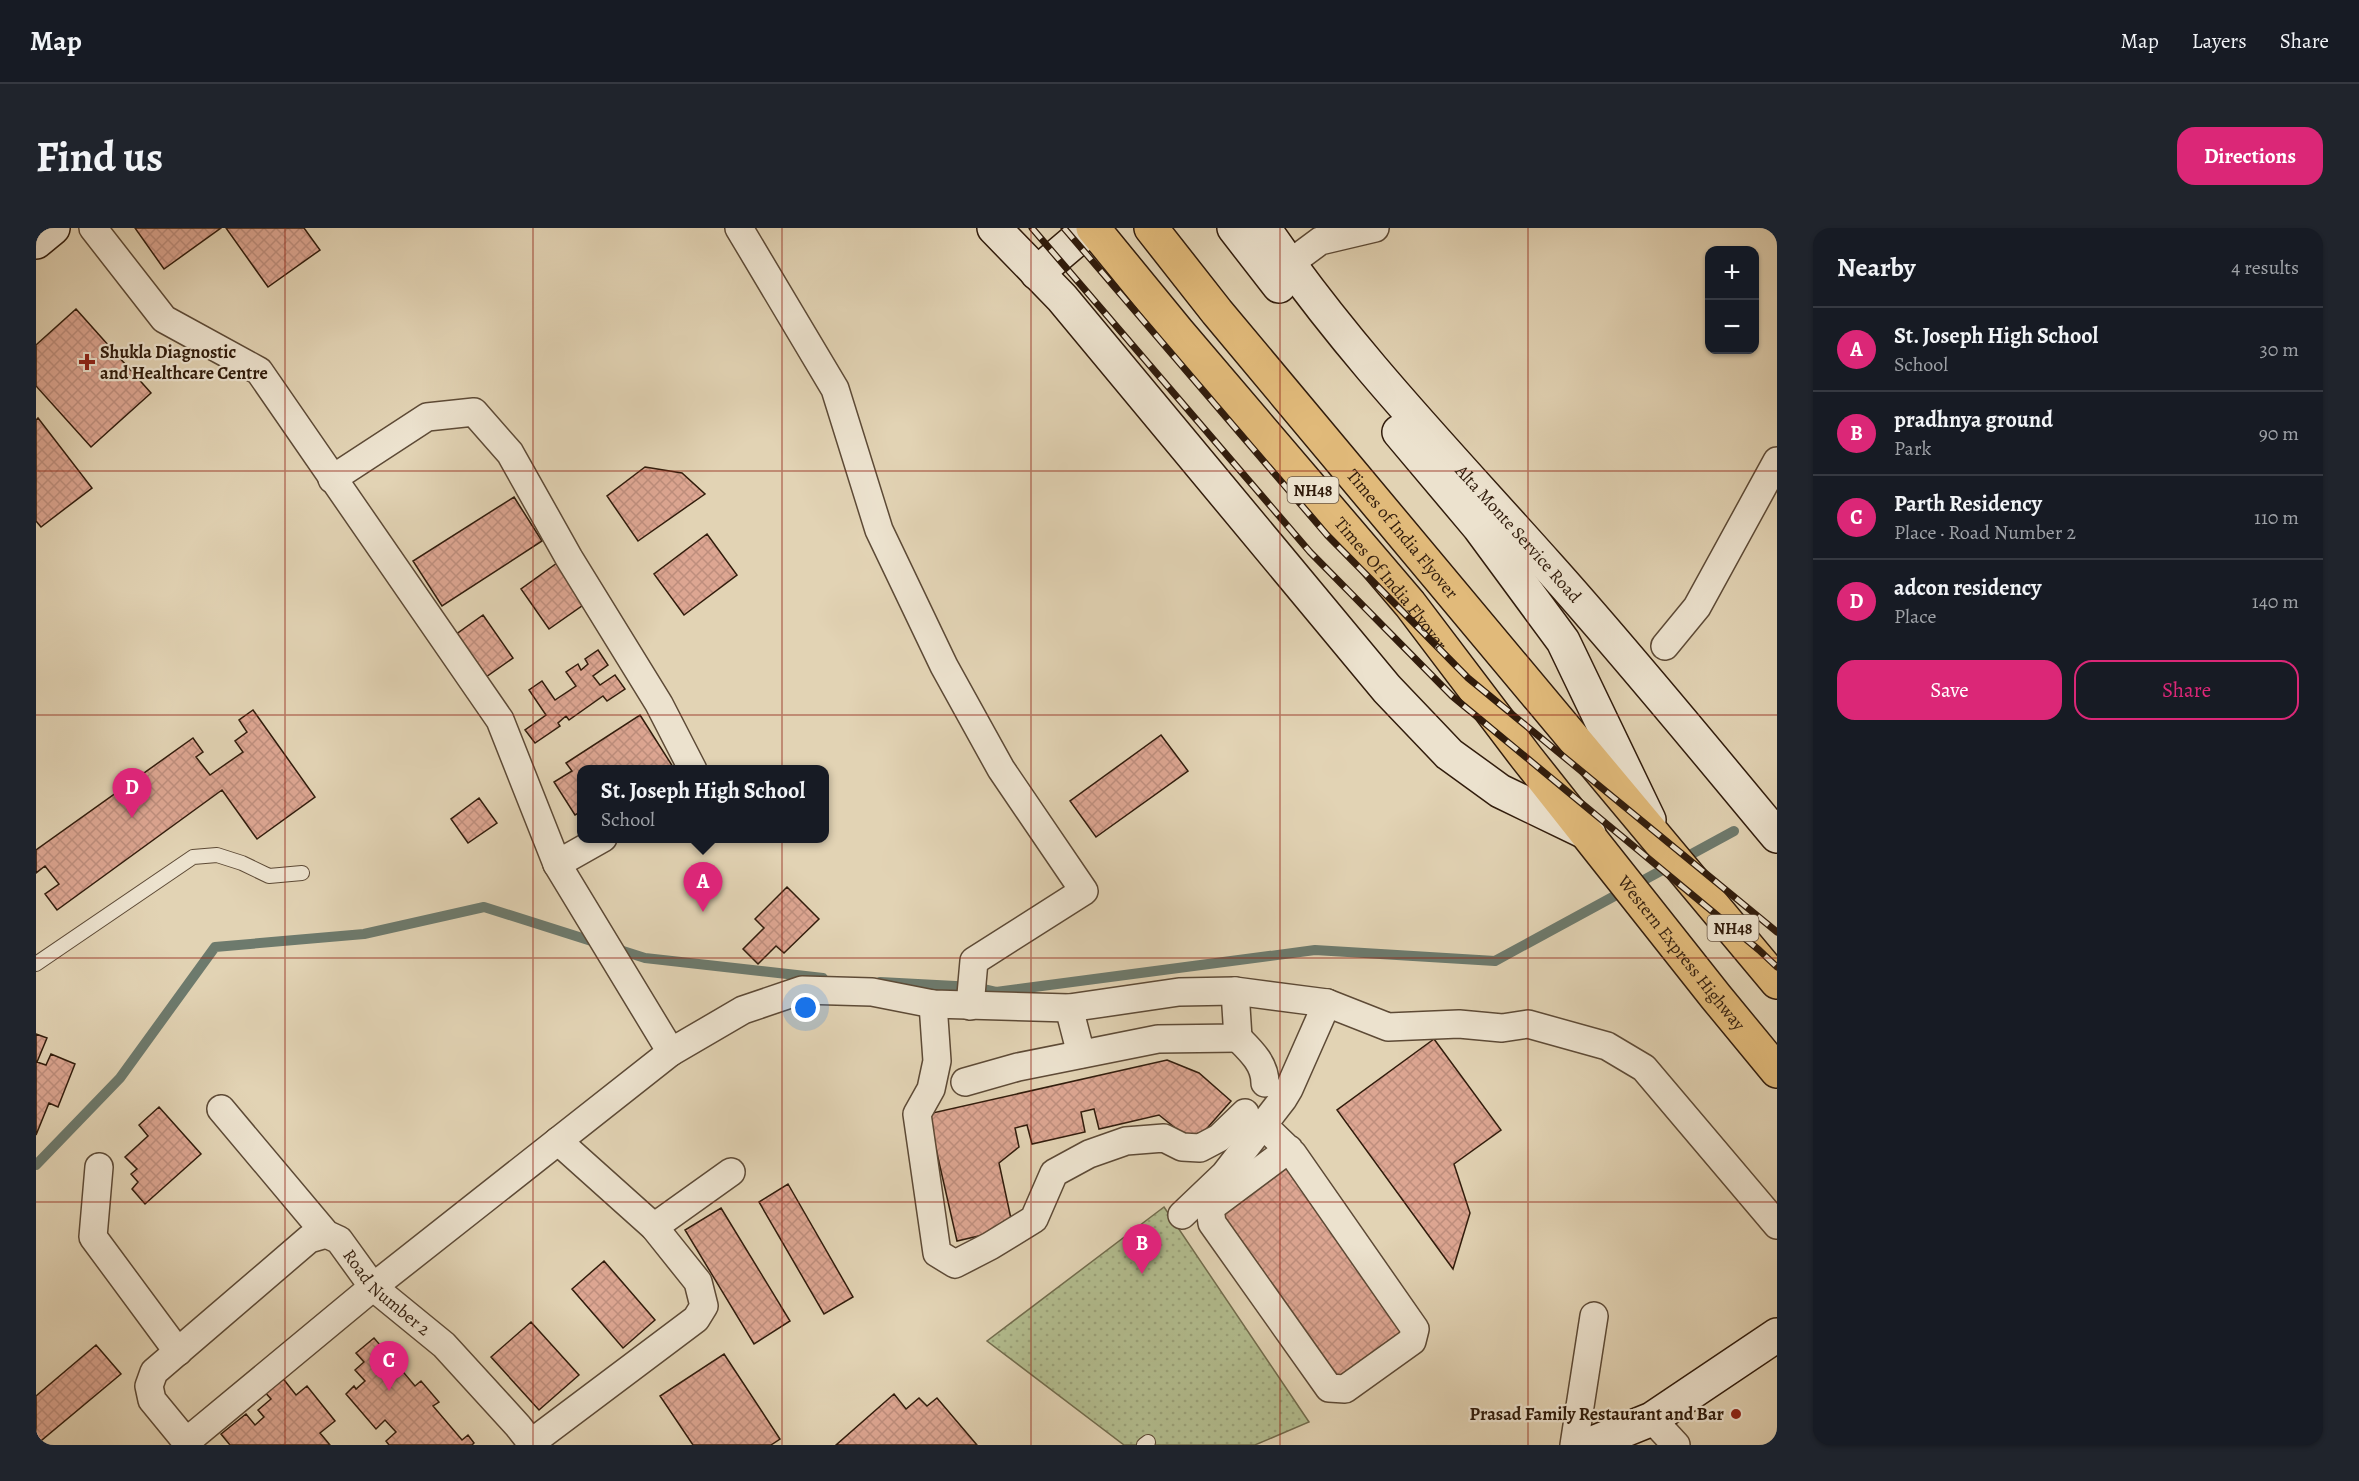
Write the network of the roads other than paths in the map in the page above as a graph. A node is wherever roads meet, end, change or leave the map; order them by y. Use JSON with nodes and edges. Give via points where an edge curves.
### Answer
{"nodes":[{"id":1,"x":53,"y":228,"type":"edge"},
{"id":2,"x":93,"y":228,"type":"edge"},
{"id":3,"x":739,"y":228,"type":"edge"},
{"id":4,"x":994,"y":228,"type":"edge"},
{"id":5,"x":1092,"y":228,"type":"edge"},
{"id":6,"x":1151,"y":228,"type":"edge"},
{"id":7,"x":1234,"y":228,"type":"edge"},
{"id":8,"x":1264,"y":228,"type":"edge"},
{"id":9,"x":1375,"y":228,"type":"edge"},
{"id":10,"x":36,"y":242,"type":"edge"},
{"id":11,"x":1289,"y":264,"type":"junction"},
{"id":12,"x":1037,"y":273,"type":"junction"},
{"id":13,"x":1777,"y":461,"type":"edge"},
{"id":14,"x":332,"y":479,"type":"junction"},
{"id":15,"x":1665,"y":646,"type":"dead end"},
{"id":16,"x":690,"y":765,"type":"edge"},
{"id":17,"x":1589,"y":834,"type":"junction"},
{"id":18,"x":1777,"y":836,"type":"edge"},
{"id":19,"x":1658,"y":837,"type":"junction"},
{"id":20,"x":594,"y":843,"type":"edge"},
{"id":21,"x":557,"y":864,"type":"junction"},
{"id":22,"x":302,"y":873,"type":"dead end"},
{"id":23,"x":36,"y":964,"type":"edge"},
{"id":24,"x":1777,"y":982,"type":"edge"},
{"id":25,"x":1234,"y":992,"type":"junction"},
{"id":26,"x":1327,"y":1003,"type":"junction"},
{"id":27,"x":933,"y":1004,"type":"junction"},
{"id":28,"x":970,"y":1006,"type":"junction"},
{"id":29,"x":1069,"y":1008,"type":"junction"},
{"id":30,"x":1238,"y":1038,"type":"junction"},
{"id":31,"x":671,"y":1052,"type":"junction"},
{"id":32,"x":1082,"y":1054,"type":"junction"},
{"id":33,"x":1777,"y":1071,"type":"edge"},
{"id":34,"x":965,"y":1082,"type":"dead end"},
{"id":35,"x":1265,"y":1083,"type":"dead end"},
{"id":36,"x":221,"y":1109,"type":"dead end"},
{"id":37,"x":1254,"y":1119,"type":"junction"},
{"id":38,"x":558,"y":1141,"type":"junction"},
{"id":39,"x":1289,"y":1149,"type":"junction"},
{"id":40,"x":99,"y":1167,"type":"dead end"},
{"id":41,"x":732,"y":1172,"type":"dead end"},
{"id":42,"x":1182,"y":1215,"type":"dead end"},
{"id":43,"x":1777,"y":1225,"type":"edge"},
{"id":44,"x":654,"y":1227,"type":"junction"},
{"id":45,"x":326,"y":1234,"type":"junction"},
{"id":46,"x":373,"y":1287,"type":"junction"},
{"id":47,"x":1594,"y":1316,"type":"dead end"},
{"id":48,"x":1777,"y":1335,"type":"edge"},
{"id":49,"x":178,"y":1352,"type":"junction"},
{"id":50,"x":1652,"y":1419,"type":"junction"},
{"id":51,"x":187,"y":1443,"type":"edge"},
{"id":52,"x":532,"y":1444,"type":"edge"},
{"id":53,"x":1574,"y":1445,"type":"edge"},
{"id":54,"x":1588,"y":1445,"type":"edge"},
{"id":55,"x":1676,"y":1445,"type":"edge"}],
"edges":[{"from":1,"to":10,"type":"street"},
{"from":2,"to":14,"type":"street","via":[[164,319],[259,371]]},
{"from":3,"to":28,"type":"street","via":[[835,388],[879,530],[944,666],[1001,769],[1084,891],[974,961]]},
{"from":4,"to":12,"type":"street"},
{"from":5,"to":12,"type":"street"},
{"from":5,"to":17,"type":"highway","name":"Times Of India Flyover","number":"NH48","via":[[1410,603]]},
{"from":6,"to":19,"type":"highway","name":"Times of India Flyover","number":"NH48","via":[[1217,312]]},
{"from":7,"to":19,"type":"street","via":[[1309,325],[1479,526],[1563,641]]},
{"from":8,"to":11,"type":"street","name":"Alta Monte Service Road"},
{"from":9,"to":11,"type":"street","via":[[1320,241]]},
{"from":11,"to":18,"type":"street","name":"Alta Monte Service Road","via":[[1356,351],[1572,593]]},
{"from":12,"to":17,"type":"street","via":[[1062,298],[1387,689],[1449,754],[1500,791]]},
{"from":13,"to":15,"type":"street","via":[[1697,607]]},
{"from":14,"to":16,"type":"street","via":[[427,417],[474,412],[510,453],[659,704]]},
{"from":14,"to":21,"type":"street","via":[[500,720]]},
{"from":17,"to":33,"type":"highway","name":"Western Express Highway","number":"NH48"},
{"from":19,"to":24,"type":"highway","number":"NH48"},
{"from":20,"to":21,"type":"street"},
{"from":21,"to":31,"type":"street"},
{"from":22,"to":23,"type":"lane","via":[[269,876],[217,855],[193,857]]},
{"from":25,"to":26,"type":"street"},
{"from":25,"to":29,"type":"street","via":[[1179,992]]},
{"from":25,"to":30,"type":"street"},
{"from":26,"to":37,"type":"street","via":[[1289,1089]]},
{"from":26,"to":43,"type":"street","via":[[1388,1027],[1458,1024],[1502,1028],[1528,1024],[1607,1046],[1644,1068]]},
{"from":27,"to":28,"type":"street"},
{"from":27,"to":31,"type":"street","via":[[872,992],[802,990],[743,1010]]},
{"from":27,"to":37,"type":"street","via":[[937,1061],[931,1089],[917,1114],[937,1253],[955,1264],[1034,1219],[1054,1173],[1089,1154],[1126,1141],[1164,1138],[1182,1148],[1200,1148]]},
{"from":28,"to":29,"type":"street"},
{"from":29,"to":32,"type":"street"},
{"from":30,"to":32,"type":"street","via":[[1158,1039]]},
{"from":30,"to":35,"type":"street","via":[[1265,1072]]},
{"from":31,"to":38,"type":"street"},
{"from":32,"to":34,"type":"street"},
{"from":36,"to":45,"type":"street","name":"Road Number 2"},
{"from":37,"to":39,"type":"street"},
{"from":37,"to":42,"type":"street","via":[[1226,1174]]},
{"from":38,"to":44,"type":"street"},
{"from":38,"to":46,"type":"street"},
{"from":39,"to":39,"type":"street","via":[[1415,1329],[1412,1341],[1345,1389],[1329,1388],[1212,1223],[1210,1208]]},
{"from":40,"to":49,"type":"street","via":[[93,1237]]},
{"from":41,"to":44,"type":"street"},
{"from":44,"to":52,"type":"street","via":[[698,1282],[704,1306],[696,1319]]},
{"from":45,"to":46,"type":"street","name":"Road Number 2","via":[[339,1240]]},
{"from":45,"to":49,"type":"street","via":[[309,1239]]},
{"from":46,"to":51,"type":"street"},
{"from":46,"to":52,"type":"street","name":"Road Number 2","via":[[444,1345]]},
{"from":47,"to":53,"type":"street"},
{"from":48,"to":50,"type":"street"},
{"from":49,"to":51,"type":"street","via":[[154,1372],[149,1386],[152,1400]]},
{"from":50,"to":54,"type":"street"},
{"from":50,"to":55,"type":"street"}]}
